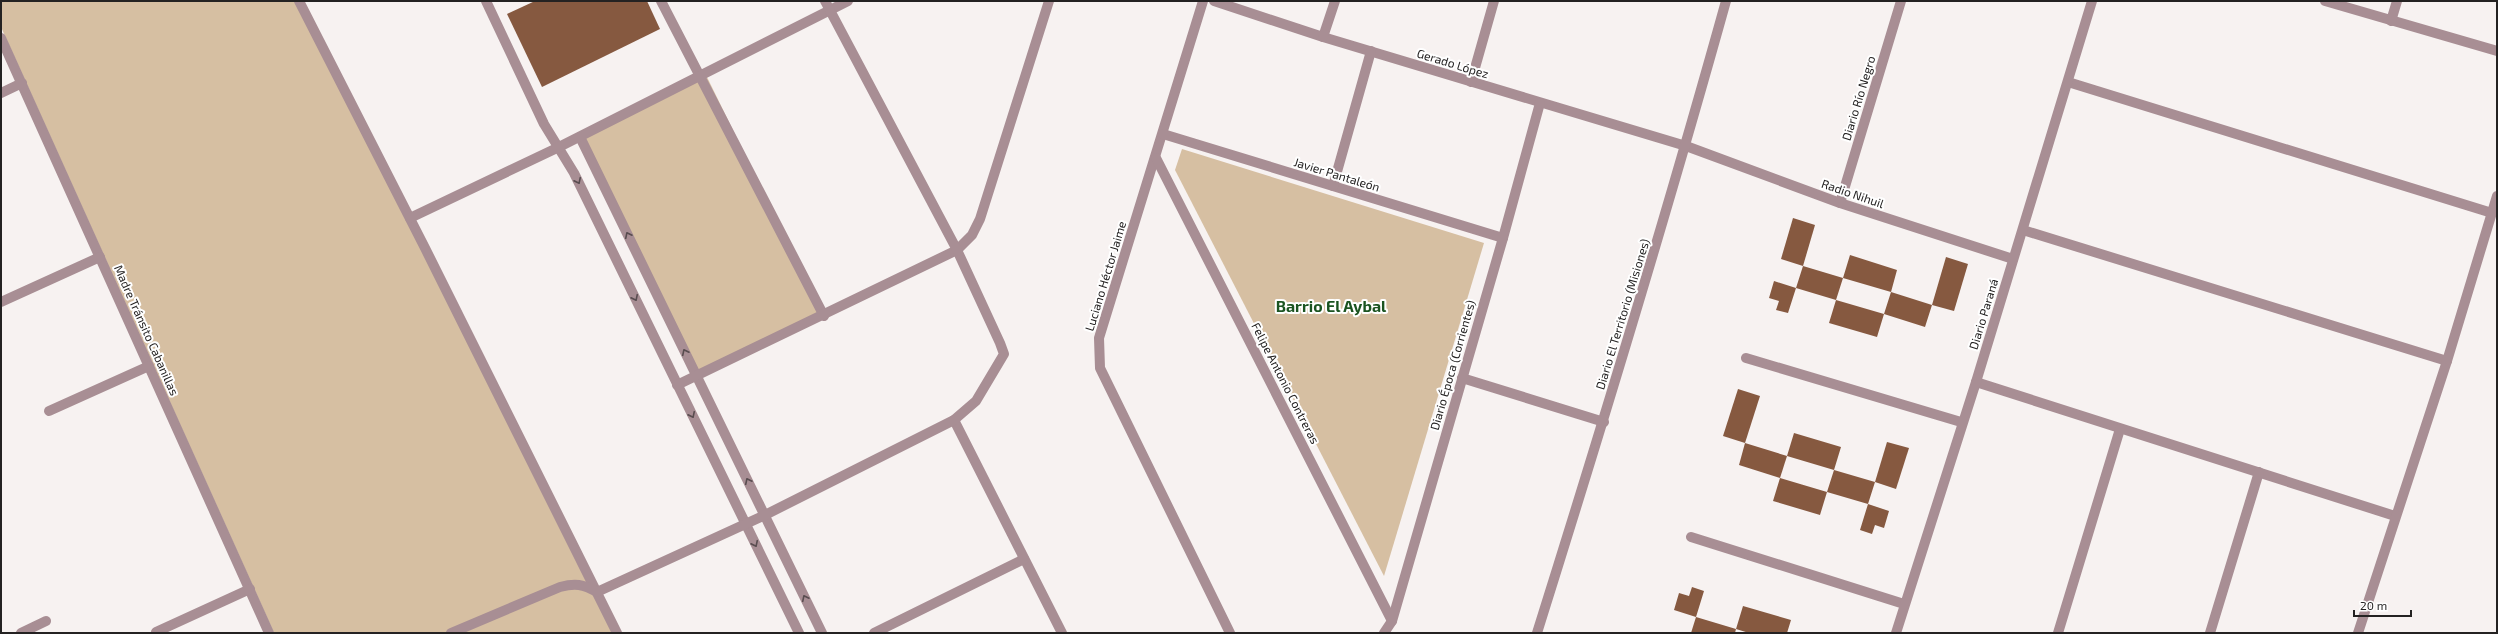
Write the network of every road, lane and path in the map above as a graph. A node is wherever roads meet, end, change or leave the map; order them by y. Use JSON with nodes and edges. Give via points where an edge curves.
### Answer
{"nodes":[{"id":1,"x":299,"y":1,"type":"edge"},
{"id":2,"x":486,"y":1,"type":"edge"},
{"id":3,"x":661,"y":1,"type":"edge"},
{"id":4,"x":848,"y":1,"type":"edge"},
{"id":5,"x":1049,"y":1,"type":"edge"},
{"id":6,"x":1203,"y":1,"type":"edge"},
{"id":7,"x":1214,"y":1,"type":"edge"},
{"id":8,"x":1335,"y":1,"type":"edge"},
{"id":9,"x":1494,"y":1,"type":"edge"},
{"id":10,"x":1726,"y":1,"type":"edge"},
{"id":11,"x":1901,"y":1,"type":"edge"},
{"id":12,"x":2092,"y":1,"type":"edge"},
{"id":13,"x":2325,"y":1,"type":"edge"},
{"id":14,"x":2397,"y":1,"type":"edge"},
{"id":15,"x":827,"y":6,"type":"edge"},
{"id":16,"x":2391,"y":21,"type":"junction"},
{"id":17,"x":1324,"y":37,"type":"junction"},
{"id":18,"x":1,"y":38,"type":"edge"},
{"id":19,"x":1371,"y":51,"type":"junction"},
{"id":20,"x":2497,"y":51,"type":"edge"},
{"id":21,"x":699,"y":76,"type":"junction"},
{"id":22,"x":1471,"y":82,"type":"junction"},
{"id":23,"x":2068,"y":82,"type":"junction"},
{"id":24,"x":22,"y":83,"type":"junction"},
{"id":25,"x":1,"y":93,"type":"edge"},
{"id":26,"x":1540,"y":103,"type":"junction"},
{"id":27,"x":1163,"y":134,"type":"junction"},
{"id":28,"x":580,"y":137,"type":"junction"},
{"id":29,"x":1686,"y":146,"type":"junction"},
{"id":30,"x":557,"y":148,"type":"junction"},
{"id":31,"x":1156,"y":158,"type":"junction"},
{"id":32,"x":1333,"y":186,"type":"junction"},
{"id":33,"x":2497,"y":196,"type":"edge"},
{"id":34,"x":1840,"y":203,"type":"junction"},
{"id":35,"x":2492,"y":213,"type":"junction"},
{"id":36,"x":410,"y":218,"type":"junction"},
{"id":37,"x":2023,"y":230,"type":"junction"},
{"id":38,"x":1503,"y":238,"type":"junction"},
{"id":39,"x":957,"y":250,"type":"junction"},
{"id":40,"x":100,"y":257,"type":"junction"},
{"id":41,"x":2013,"y":259,"type":"junction"},
{"id":42,"x":1,"y":302,"type":"edge"},
{"id":43,"x":824,"y":316,"type":"junction"},
{"id":44,"x":1746,"y":358,"type":"dead end"},
{"id":45,"x":2447,"y":362,"type":"junction"},
{"id":46,"x":149,"y":366,"type":"junction"},
{"id":47,"x":696,"y":376,"type":"junction"},
{"id":48,"x":1462,"y":378,"type":"junction"},
{"id":49,"x":1976,"y":382,"type":"junction"},
{"id":50,"x":677,"y":385,"type":"junction"},
{"id":51,"x":49,"y":411,"type":"dead end"},
{"id":52,"x":954,"y":420,"type":"junction"},
{"id":53,"x":1604,"y":422,"type":"junction"},
{"id":54,"x":1961,"y":422,"type":"junction"},
{"id":55,"x":2120,"y":429,"type":"junction"},
{"id":56,"x":2259,"y":472,"type":"junction"},
{"id":57,"x":765,"y":515,"type":"junction"},
{"id":58,"x":2395,"y":516,"type":"junction"},
{"id":59,"x":745,"y":523,"type":"junction"},
{"id":60,"x":1691,"y":537,"type":"dead end"},
{"id":61,"x":1024,"y":559,"type":"junction"},
{"id":62,"x":250,"y":589,"type":"junction"},
{"id":63,"x":597,"y":592,"type":"junction"},
{"id":64,"x":1904,"y":604,"type":"junction"},
{"id":65,"x":46,"y":621,"type":"dead end"},
{"id":66,"x":1392,"y":621,"type":"junction"},
{"id":67,"x":156,"y":632,"type":"dead end"},
{"id":68,"x":21,"y":633,"type":"edge"},
{"id":69,"x":269,"y":633,"type":"edge"},
{"id":70,"x":451,"y":633,"type":"edge"},
{"id":71,"x":617,"y":633,"type":"edge"},
{"id":72,"x":799,"y":633,"type":"edge"},
{"id":73,"x":822,"y":633,"type":"edge"},
{"id":74,"x":874,"y":633,"type":"edge"},
{"id":75,"x":1062,"y":633,"type":"edge"},
{"id":76,"x":1230,"y":633,"type":"edge"},
{"id":77,"x":1384,"y":633,"type":"edge"},
{"id":78,"x":1537,"y":633,"type":"edge"},
{"id":79,"x":1896,"y":633,"type":"edge"},
{"id":80,"x":2058,"y":633,"type":"edge"},
{"id":81,"x":2210,"y":633,"type":"edge"},
{"id":82,"x":2358,"y":633,"type":"edge"}],
"edges":[{"from":1,"to":36,"type":"street"},
{"from":2,"to":30,"type":"street"},
{"from":3,"to":21,"type":"street"},
{"from":4,"to":15,"type":"street"},
{"from":5,"to":39,"type":"street","via":[[980,219],[972,235]]},
{"from":6,"to":27,"type":"street","name":"Luciano Héctor Jaime"},
{"from":7,"to":17,"type":"street","name":"Gerado López"},
{"from":8,"to":17,"type":"street"},
{"from":9,"to":22,"type":"street"},
{"from":10,"to":29,"type":"street","name":"Diario El Territorio (Misiones)"},
{"from":11,"to":34,"type":"street","name":"Diario Río Negro"},
{"from":12,"to":23,"type":"street","name":"Diario Paraná"},
{"from":13,"to":16,"type":"street"},
{"from":14,"to":16,"type":"street"},
{"from":15,"to":21,"type":"street"},
{"from":15,"to":39,"type":"street"},
{"from":16,"to":20,"type":"street"},
{"from":17,"to":19,"type":"street","name":"Gerado López"},
{"from":18,"to":24,"type":"street","name":"Madre Tránsito Cabanillas"},
{"from":19,"to":22,"type":"street","name":"Gerado López"},
{"from":19,"to":32,"type":"street"},
{"from":21,"to":28,"type":"street"},
{"from":21,"to":43,"type":"street"},
{"from":22,"to":26,"type":"street","name":"Gerado López"},
{"from":23,"to":35,"type":"street"},
{"from":23,"to":37,"type":"street","name":"Diario Paraná"},
{"from":24,"to":25,"type":"street"},
{"from":24,"to":40,"type":"street","name":"Madre Tránsito Cabanillas"},
{"from":26,"to":29,"type":"street","name":"Gerado López"},
{"from":26,"to":38,"type":"street","name":"Diario Época (Corrientes)"},
{"from":27,"to":31,"type":"street","name":"Luciano Héctor Jaime"},
{"from":27,"to":32,"type":"street","name":"Javier Pantaleón"},
{"from":28,"to":30,"type":"street"},
{"from":47,"to":28,"type":"street","one_way":true},
{"from":29,"to":34,"type":"street","name":"Radio Nihuil"},
{"from":29,"to":53,"type":"street","name":"Diario El Territorio (Misiones)"},
{"from":30,"to":36,"type":"street"},
{"from":30,"to":50,"type":"street","one_way":true,"via":[[574,173]]},
{"from":31,"to":66,"type":"street","name":"Felipe Antonio Contreras"},
{"from":31,"to":76,"type":"street","name":"Luciano Héctor Jaime","via":[[1099,338],[1100,368]]},
{"from":32,"to":38,"type":"street","name":"Javier Pantaleón"},
{"from":33,"to":35,"type":"street"},
{"from":34,"to":41,"type":"street","name":"Radio Nihuil"},
{"from":35,"to":45,"type":"street"},
{"from":36,"to":63,"type":"street"},
{"from":37,"to":41,"type":"street","name":"Diario Paraná"},
{"from":37,"to":45,"type":"street"},
{"from":38,"to":48,"type":"street","name":"Diario Época (Corrientes)"},
{"from":39,"to":43,"type":"street"},
{"from":39,"to":52,"type":"street","via":[[1004,354],[976,401]]},
{"from":40,"to":42,"type":"street"},
{"from":40,"to":46,"type":"street","name":"Madre Tránsito Cabanillas"},
{"from":41,"to":49,"type":"street","name":"Diario Paraná"},
{"from":43,"to":47,"type":"street"},
{"from":44,"to":54,"type":"street"},
{"from":45,"to":58,"type":"street"},
{"from":46,"to":51,"type":"street"},
{"from":46,"to":62,"type":"street","name":"Madre Tránsito Cabanillas"},
{"from":47,"to":50,"type":"street"},
{"from":57,"to":47,"type":"street","one_way":true},
{"from":48,"to":53,"type":"street"},
{"from":48,"to":66,"type":"street","name":"Diario Época (Corrientes)"},
{"from":49,"to":54,"type":"street","name":"Diario Paraná"},
{"from":49,"to":55,"type":"street"},
{"from":50,"to":59,"type":"street","one_way":true},
{"from":52,"to":57,"type":"street"},
{"from":52,"to":61,"type":"street"},
{"from":53,"to":78,"type":"street","name":"Diario El Territorio (Misiones)"},
{"from":54,"to":64,"type":"street","name":"Diario Paraná"},
{"from":55,"to":56,"type":"street"},
{"from":55,"to":80,"type":"street"},
{"from":56,"to":58,"type":"street"},
{"from":56,"to":81,"type":"street"},
{"from":57,"to":59,"type":"street"},
{"from":73,"to":57,"type":"street","one_way":true},
{"from":58,"to":82,"type":"street"},
{"from":59,"to":63,"type":"street"},
{"from":59,"to":72,"type":"street","one_way":true},
{"from":60,"to":64,"type":"street"},
{"from":61,"to":74,"type":"street"},
{"from":61,"to":75,"type":"street"},
{"from":62,"to":67,"type":"street"},
{"from":62,"to":69,"type":"street","name":"Madre Tránsito Cabanillas"},
{"from":63,"to":70,"type":"street","via":[[575,583],[560,587]]},
{"from":63,"to":71,"type":"street"},
{"from":64,"to":79,"type":"street","name":"Diario Paraná"},
{"from":65,"to":68,"type":"street"},
{"from":66,"to":77,"type":"street","name":"Diario Época (Corrientes)"}]}
